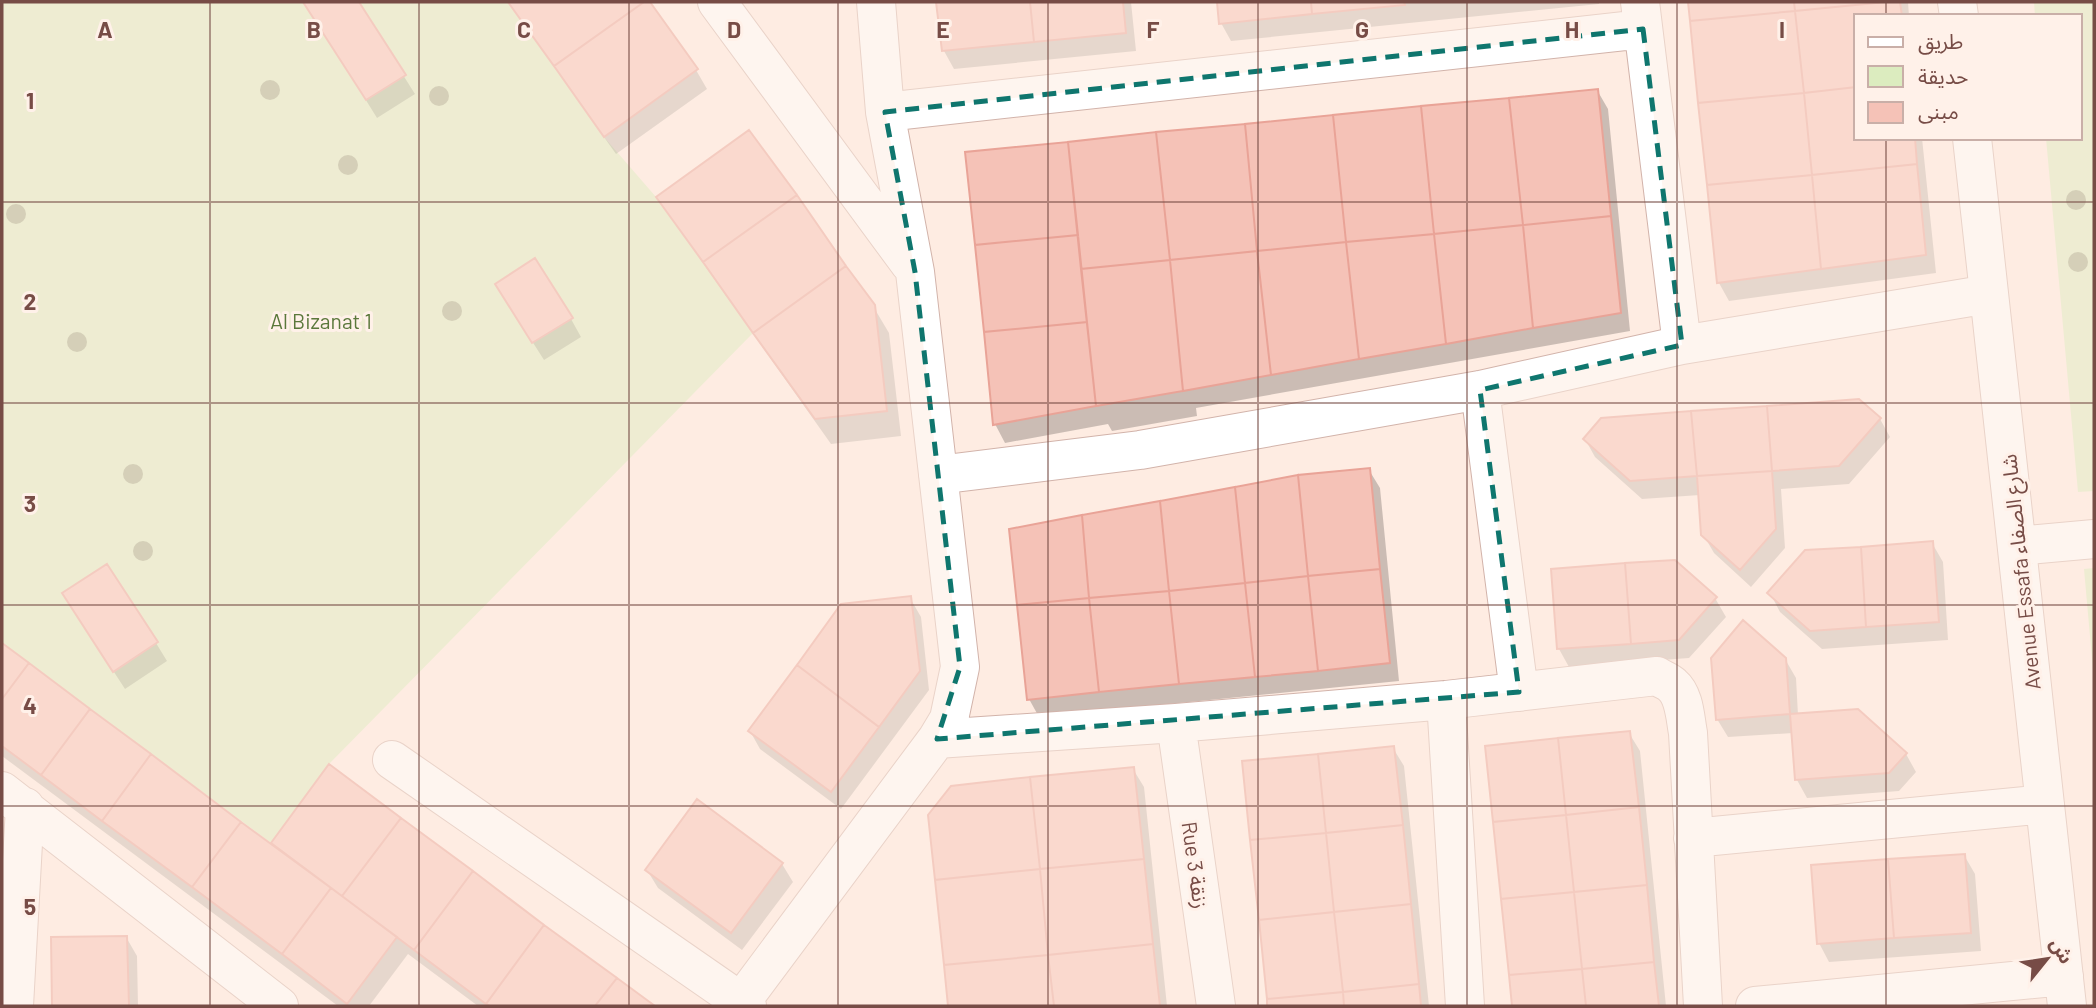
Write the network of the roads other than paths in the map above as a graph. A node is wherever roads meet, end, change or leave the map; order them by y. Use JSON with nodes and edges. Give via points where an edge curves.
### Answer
{"nodes":[{"id":1,"x":717,"y":2,"type":"edge"},
{"id":2,"x":876,"y":2,"type":"edge"},
{"id":3,"x":1641,"y":15,"type":"edge"},
{"id":4,"x":885,"y":112,"type":"junction"},
{"id":5,"x":1972,"y":140,"type":"edge"},
{"id":6,"x":915,"y":272,"type":"junction"},
{"id":7,"x":1989,"y":294,"type":"junction"},
{"id":8,"x":1682,"y":345,"type":"junction"},
{"id":9,"x":1480,"y":390,"type":"junction"},
{"id":10,"x":938,"y":475,"type":"junction"},
{"id":11,"x":2094,"y":538,"type":"edge"},
{"id":12,"x":2017,"y":547,"type":"junction"},
{"id":13,"x":1520,"y":692,"type":"junction"},
{"id":14,"x":1446,"y":701,"type":"junction"},
{"id":15,"x":1176,"y":723,"type":"junction"},
{"id":16,"x":937,"y":739,"type":"junction"},
{"id":17,"x":392,"y":760,"type":"dead end"},
{"id":18,"x":13,"y":799,"type":"edge"},
{"id":19,"x":2045,"y":804,"type":"junction"},
{"id":20,"x":1693,"y":838,"type":"junction"},
{"id":21,"x":2065,"y":991,"type":"edge"},
{"id":22,"x":742,"y":1005,"type":"edge"},
{"id":23,"x":14,"y":1006,"type":"edge"},
{"id":24,"x":279,"y":1006,"type":"edge"},
{"id":25,"x":1216,"y":1006,"type":"edge"},
{"id":26,"x":1465,"y":1006,"type":"edge"},
{"id":27,"x":1703,"y":1006,"type":"edge"},
{"id":28,"x":1755,"y":1006,"type":"edge"}],
"edges":[{"from":1,"to":6,"type":"street"},
{"from":2,"to":4,"type":"street"},
{"from":3,"to":4,"type":"street"},
{"from":3,"to":8,"type":"street"},
{"from":4,"to":6,"type":"street"},
{"from":5,"to":7,"type":"street","name":"Avenue Essafa شارع الصفاء"},
{"from":6,"to":10,"type":"street"},
{"from":7,"to":8,"type":"street"},
{"from":7,"to":12,"type":"street","name":"Avenue Essafa شارع الصفاء"},
{"from":8,"to":9,"type":"street"},
{"from":9,"to":10,"type":"street","via":[[1140,450]]},
{"from":9,"to":13,"type":"street"},
{"from":10,"to":16,"type":"street","via":[[960,667],[949,719]]},
{"from":11,"to":12,"type":"street"},
{"from":12,"to":19,"type":"street","name":"Avenue Essafa شارع الصفاء"},
{"from":13,"to":14,"type":"street"},
{"from":13,"to":20,"type":"street","via":[[1657,676],[1673,685],[1688,733]]},
{"from":14,"to":15,"type":"street"},
{"from":14,"to":26,"type":"street"},
{"from":15,"to":16,"type":"street"},
{"from":15,"to":25,"type":"street","name":"Rue 3 زنقة"},
{"from":16,"to":22,"type":"street"},
{"from":17,"to":22,"type":"street"},
{"from":18,"to":23,"type":"street"},
{"from":18,"to":24,"type":"street"},
{"from":19,"to":20,"type":"street"},
{"from":19,"to":21,"type":"street","name":"Avenue Essafa شارع الصفاء"},
{"from":20,"to":27,"type":"street"},
{"from":21,"to":28,"type":"street"}]}
